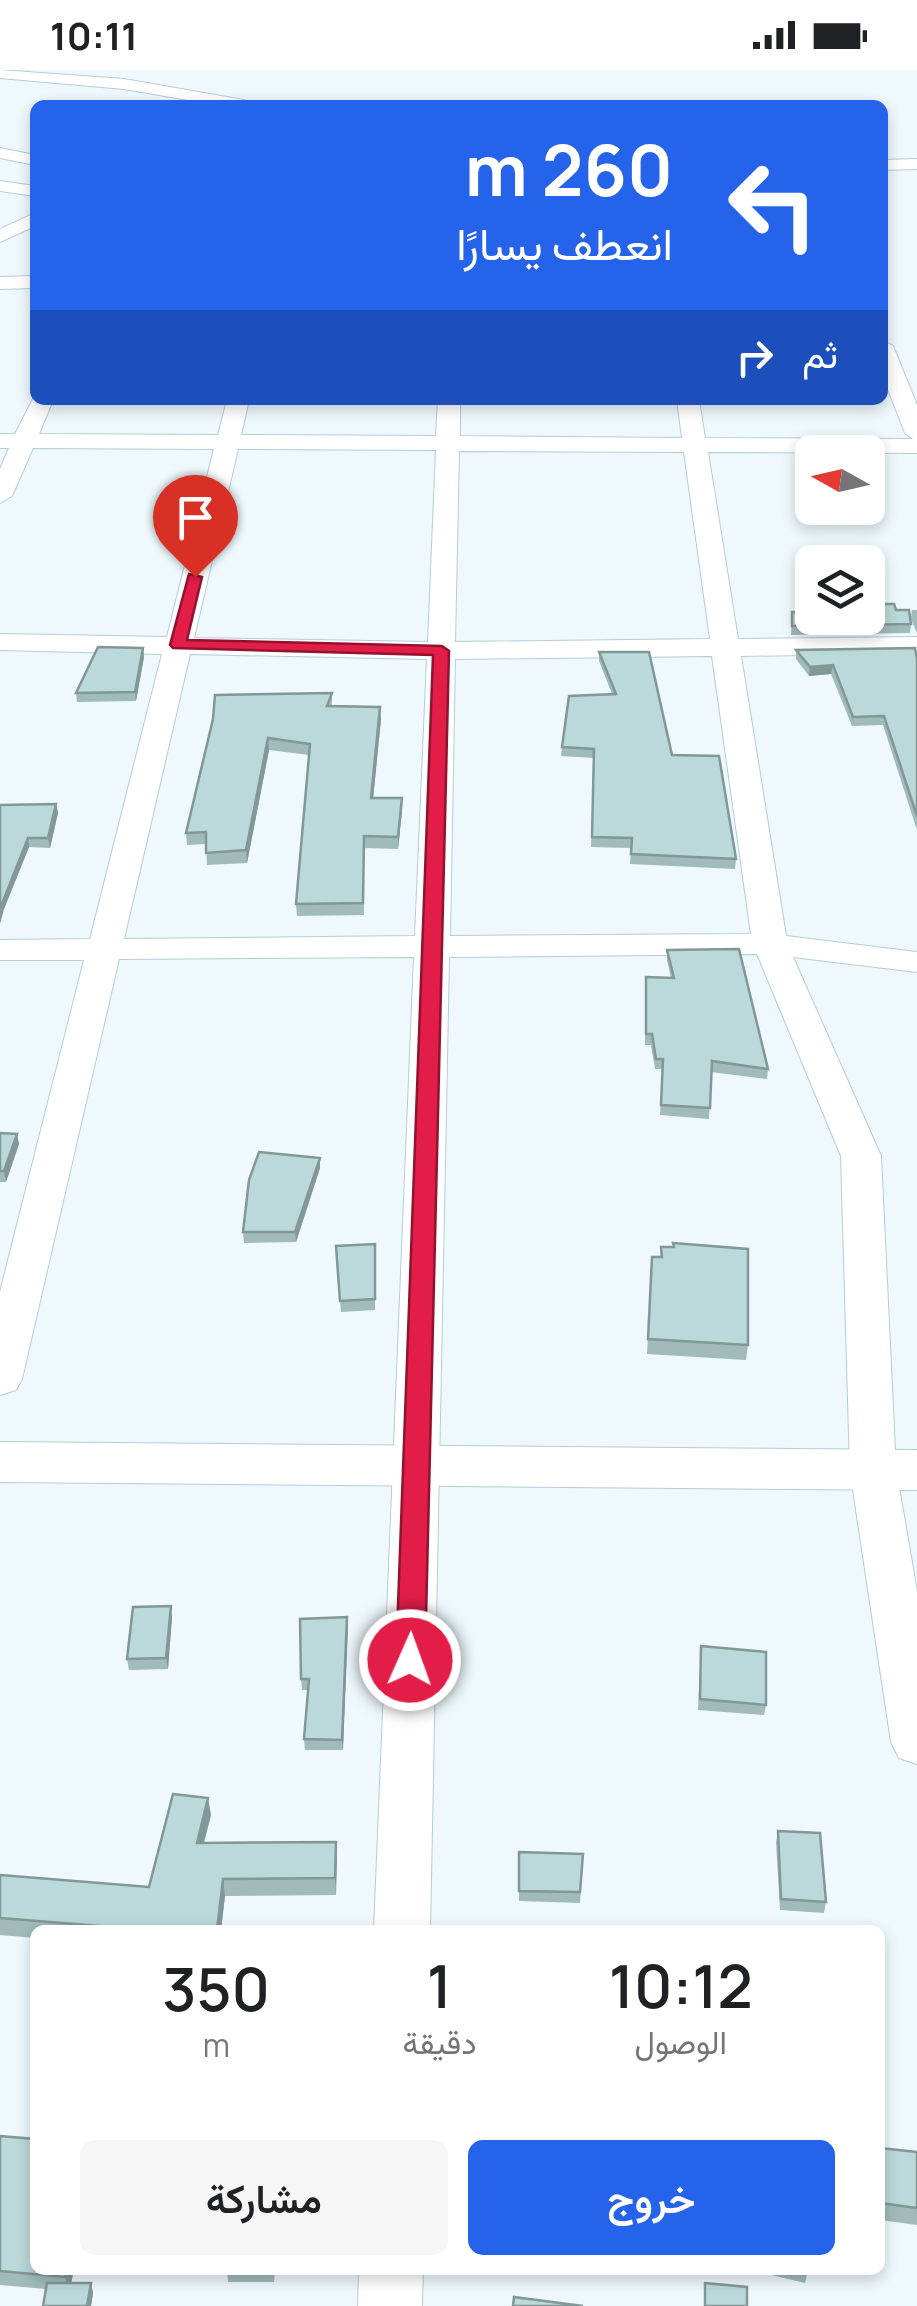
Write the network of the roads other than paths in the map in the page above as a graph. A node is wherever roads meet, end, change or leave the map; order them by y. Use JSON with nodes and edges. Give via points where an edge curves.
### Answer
{"nodes":[{"id":1,"x":0,"y":73,"type":"edge"},
{"id":2,"x":215,"y":100,"type":"edge"},
{"id":3,"x":0,"y":152,"type":"edge"},
{"id":4,"x":30,"y":159,"type":"edge"},
{"id":5,"x":917,"y":164,"type":"edge"},
{"id":6,"x":888,"y":165,"type":"edge"},
{"id":7,"x":0,"y":186,"type":"edge"},
{"id":8,"x":30,"y":189,"type":"edge"},
{"id":9,"x":30,"y":221,"type":"edge"},
{"id":10,"x":0,"y":236,"type":"edge"},
{"id":11,"x":30,"y":282,"type":"edge"},
{"id":12,"x":0,"y":283,"type":"edge"},
{"id":13,"x":888,"y":337,"type":"edge"},
{"id":14,"x":38,"y":405,"type":"edge"},
{"id":15,"x":237,"y":405,"type":"edge"},
{"id":16,"x":449,"y":405,"type":"edge"},
{"id":17,"x":689,"y":405,"type":"edge"},
{"id":18,"x":917,"y":433,"type":"edge"},
{"id":19,"x":228,"y":440,"type":"junction"},
{"id":20,"x":12,"y":441,"type":"edge"},
{"id":21,"x":448,"y":443,"type":"junction"},
{"id":22,"x":695,"y":445,"type":"junction"},
{"id":23,"x":917,"y":446,"type":"edge"},
{"id":24,"x":0,"y":496,"type":"edge"},
{"id":25,"x":0,"y":642,"type":"edge"},
{"id":26,"x":178,"y":645,"type":"junction"},
{"id":27,"x":917,"y":645,"type":"edge"},
{"id":28,"x":725,"y":646,"type":"junction"},
{"id":29,"x":442,"y":651,"type":"junction"},
{"id":30,"x":770,"y":944,"type":"junction"},
{"id":31,"x":432,"y":948,"type":"junction"},
{"id":32,"x":0,"y":950,"type":"edge"},
{"id":33,"x":104,"y":950,"type":"junction"},
{"id":34,"x":917,"y":962,"type":"edge"},
{"id":35,"x":0,"y":1379,"type":"edge"},
{"id":36,"x":0,"y":1462,"type":"edge"},
{"id":37,"x":416,"y":1466,"type":"junction"},
{"id":38,"x":895,"y":1470,"type":"edge"},
{"id":39,"x":917,"y":1742,"type":"edge"},
{"id":40,"x":402,"y":1925,"type":"edge"},
{"id":41,"x":391,"y":2275,"type":"edge"},
{"id":42,"x":390,"y":2306,"type":"edge"}],
"edges":[{"from":1,"to":2,"type":"street"},
{"from":3,"to":4,"type":"street"},
{"from":5,"to":6,"type":"street"},
{"from":7,"to":8,"type":"street"},
{"from":9,"to":10,"type":"street"},
{"from":11,"to":12,"type":"street"},
{"from":13,"to":18,"type":"street"},
{"from":14,"to":20,"type":"street"},
{"from":15,"to":19,"type":"street"},
{"from":16,"to":21,"type":"street"},
{"from":17,"to":22,"type":"street"},
{"from":19,"to":20,"type":"street"},
{"from":19,"to":21,"type":"street"},
{"from":19,"to":26,"type":"street"},
{"from":20,"to":24,"type":"street"},
{"from":21,"to":22,"type":"street"},
{"from":21,"to":29,"type":"street"},
{"from":22,"to":23,"type":"street"},
{"from":22,"to":28,"type":"street"},
{"from":25,"to":26,"type":"street"},
{"from":26,"to":29,"type":"street"},
{"from":26,"to":33,"type":"street"},
{"from":27,"to":28,"type":"street"},
{"from":28,"to":29,"type":"street"},
{"from":28,"to":30,"type":"street"},
{"from":29,"to":31,"type":"street"},
{"from":30,"to":31,"type":"street"},
{"from":30,"to":34,"type":"street"},
{"from":30,"to":38,"type":"street","via":[[861,1156]]},
{"from":31,"to":33,"type":"street"},
{"from":31,"to":37,"type":"street"},
{"from":32,"to":33,"type":"street"},
{"from":33,"to":35,"type":"street"},
{"from":36,"to":37,"type":"street"},
{"from":37,"to":38,"type":"street"},
{"from":37,"to":40,"type":"street"},
{"from":38,"to":39,"type":"street"},
{"from":41,"to":42,"type":"street"}]}
